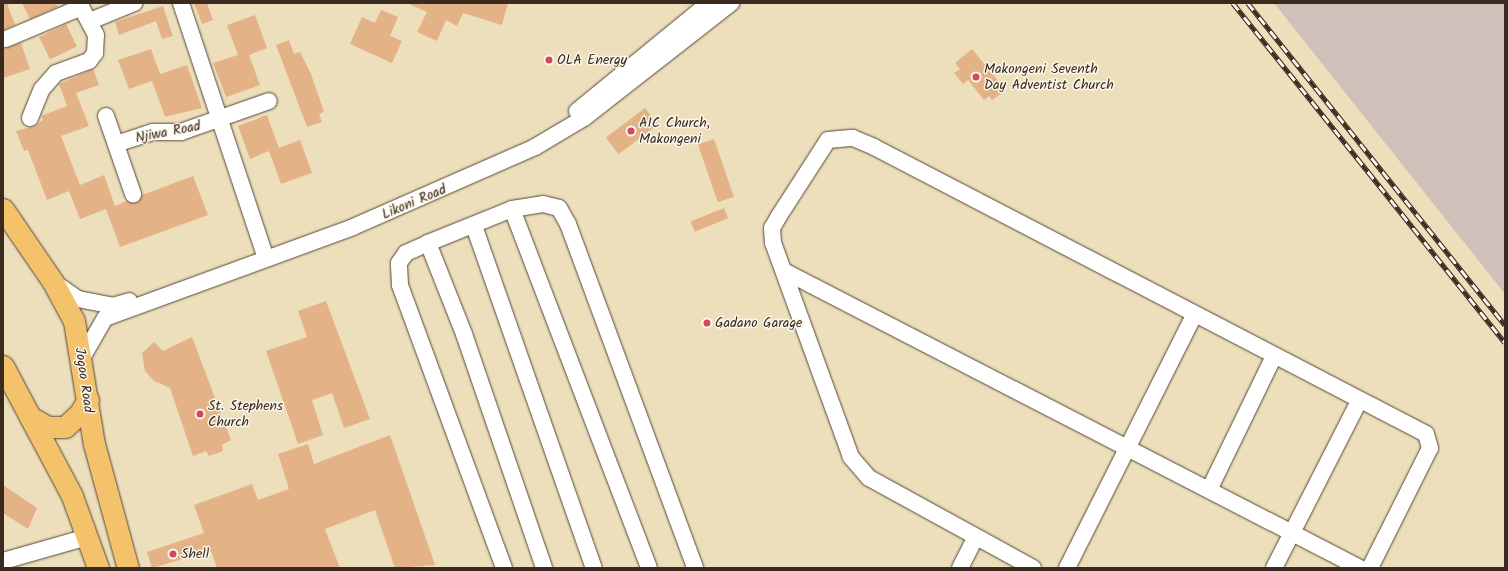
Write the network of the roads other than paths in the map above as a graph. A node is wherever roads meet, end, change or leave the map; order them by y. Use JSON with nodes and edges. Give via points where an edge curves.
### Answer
{"nodes":[{"id":1,"x":134,"y":3,"type":"edge"},
{"id":2,"x":181,"y":3,"type":"edge"},
{"id":3,"x":709,"y":3,"type":"edge"},
{"id":4,"x":731,"y":3,"type":"edge"},
{"id":5,"x":81,"y":5,"type":"edge"},
{"id":6,"x":90,"y":21,"type":"junction"},
{"id":7,"x":6,"y":39,"type":"dead end"},
{"id":8,"x":268,"y":102,"type":"dead end"},
{"id":9,"x":106,"y":116,"type":"dead end"},
{"id":10,"x":30,"y":118,"type":"dead end"},
{"id":11,"x":221,"y":120,"type":"junction"},
{"id":12,"x":116,"y":144,"type":"junction"},
{"id":13,"x":133,"y":194,"type":"dead end"},
{"id":14,"x":3,"y":209,"type":"edge"},
{"id":15,"x":512,"y":209,"type":"junction"},
{"id":16,"x":474,"y":226,"type":"junction"},
{"id":17,"x":3,"y":241,"type":"edge"},
{"id":18,"x":428,"y":243,"type":"junction"},
{"id":19,"x":30,"y":250,"type":"junction"},
{"id":20,"x":264,"y":252,"type":"junction"},
{"id":21,"x":784,"y":271,"type":"junction"},
{"id":22,"x":53,"y":282,"type":"junction"},
{"id":23,"x":1195,"y":314,"type":"junction"},
{"id":24,"x":1274,"y":356,"type":"junction"},
{"id":25,"x":82,"y":358,"type":"junction"},
{"id":26,"x":3,"y":366,"type":"edge"},
{"id":27,"x":88,"y":399,"type":"junction"},
{"id":28,"x":1359,"y":401,"type":"junction"},
{"id":29,"x":30,"y":417,"type":"junction"},
{"id":30,"x":1129,"y":449,"type":"junction"},
{"id":31,"x":1209,"y":490,"type":"junction"},
{"id":32,"x":1292,"y":533,"type":"junction"},
{"id":33,"x":87,"y":537,"type":"junction"},
{"id":34,"x":975,"y":538,"type":"junction"},
{"id":35,"x":3,"y":561,"type":"edge"},
{"id":36,"x":98,"y":568,"type":"edge"},
{"id":37,"x":128,"y":568,"type":"edge"},
{"id":38,"x":504,"y":568,"type":"edge"},
{"id":39,"x":544,"y":568,"type":"edge"},
{"id":40,"x":594,"y":568,"type":"edge"},
{"id":41,"x":649,"y":568,"type":"edge"},
{"id":42,"x":694,"y":568,"type":"edge"},
{"id":43,"x":960,"y":568,"type":"edge"},
{"id":44,"x":1033,"y":568,"type":"edge"},
{"id":45,"x":1067,"y":568,"type":"edge"},
{"id":46,"x":1274,"y":568,"type":"edge"},
{"id":47,"x":1360,"y":568,"type":"edge"},
{"id":48,"x":1370,"y":568,"type":"edge"}],
"edges":[{"from":1,"to":6,"type":"street"},
{"from":2,"to":11,"type":"street"},
{"from":3,"to":20,"type":"street","name":"Likoni Road","via":[[576,111],[510,149],[447,181]]},
{"from":4,"to":25,"type":"street","name":"Likoni Road","via":[[584,118],[535,147],[353,227],[105,318]]},
{"from":5,"to":6,"type":"street"},
{"from":5,"to":7,"type":"street"},
{"from":6,"to":10,"type":"street","via":[[96,40],[95,53],[89,61],[56,73],[42,89]]},
{"from":8,"to":11,"type":"street","name":"Njiwa Road"},
{"from":9,"to":12,"type":"street","name":"Njiwa Road"},
{"from":11,"to":12,"type":"street","name":"Njiwa Road","via":[[181,132],[153,132]]},
{"from":11,"to":20,"type":"street"},
{"from":12,"to":13,"type":"street","name":"Njiwa Road"},
{"from":14,"to":19,"type":"main road","name":"Jogoo Road"},
{"from":15,"to":16,"type":"street"},
{"from":15,"to":41,"type":"street"},
{"from":15,"to":42,"type":"street","via":[[550,204],[565,216]]},
{"from":16,"to":18,"type":"street"},
{"from":16,"to":40,"type":"street"},
{"from":17,"to":19,"type":"main road"},
{"from":18,"to":38,"type":"street","via":[[406,253],[399,262],[400,285]]},
{"from":18,"to":39,"type":"street","via":[[464,334]]},
{"from":19,"to":22,"type":"main road","name":"Jogoo Road"},
{"from":20,"to":22,"type":"street","name":"Likoni Road","via":[[113,306],[78,299]]},
{"from":21,"to":23,"type":"street","via":[[773,243],[772,228],[822,146],[828,140],[842,137],[874,147],[975,197]]},
{"from":21,"to":30,"type":"street"},
{"from":21,"to":34,"type":"street","via":[[846,447],[857,467],[869,478]]},
{"from":22,"to":25,"type":"main road","name":"Jogoo Road","via":[[74,321]]},
{"from":23,"to":24,"type":"street"},
{"from":23,"to":30,"type":"street"},
{"from":24,"to":28,"type":"street"},
{"from":24,"to":31,"type":"street"},
{"from":25,"to":27,"type":"main road","name":"Jogoo Road"},
{"from":26,"to":29,"type":"main road"},
{"from":27,"to":29,"type":"main road","via":[[80,413],[65,427],[48,427]]},
{"from":27,"to":37,"type":"main road","name":"Jogoo Road","via":[[103,486]]},
{"from":28,"to":32,"type":"street"},
{"from":28,"to":48,"type":"street","via":[[1426,434],[1430,440],[1430,448]]},
{"from":29,"to":33,"type":"main road","via":[[69,489]]},
{"from":30,"to":31,"type":"street"},
{"from":30,"to":45,"type":"street"},
{"from":31,"to":32,"type":"street"},
{"from":32,"to":46,"type":"street"},
{"from":32,"to":47,"type":"street"},
{"from":33,"to":35,"type":"street"},
{"from":33,"to":36,"type":"main road"},
{"from":34,"to":43,"type":"street"},
{"from":34,"to":44,"type":"street"}]}
